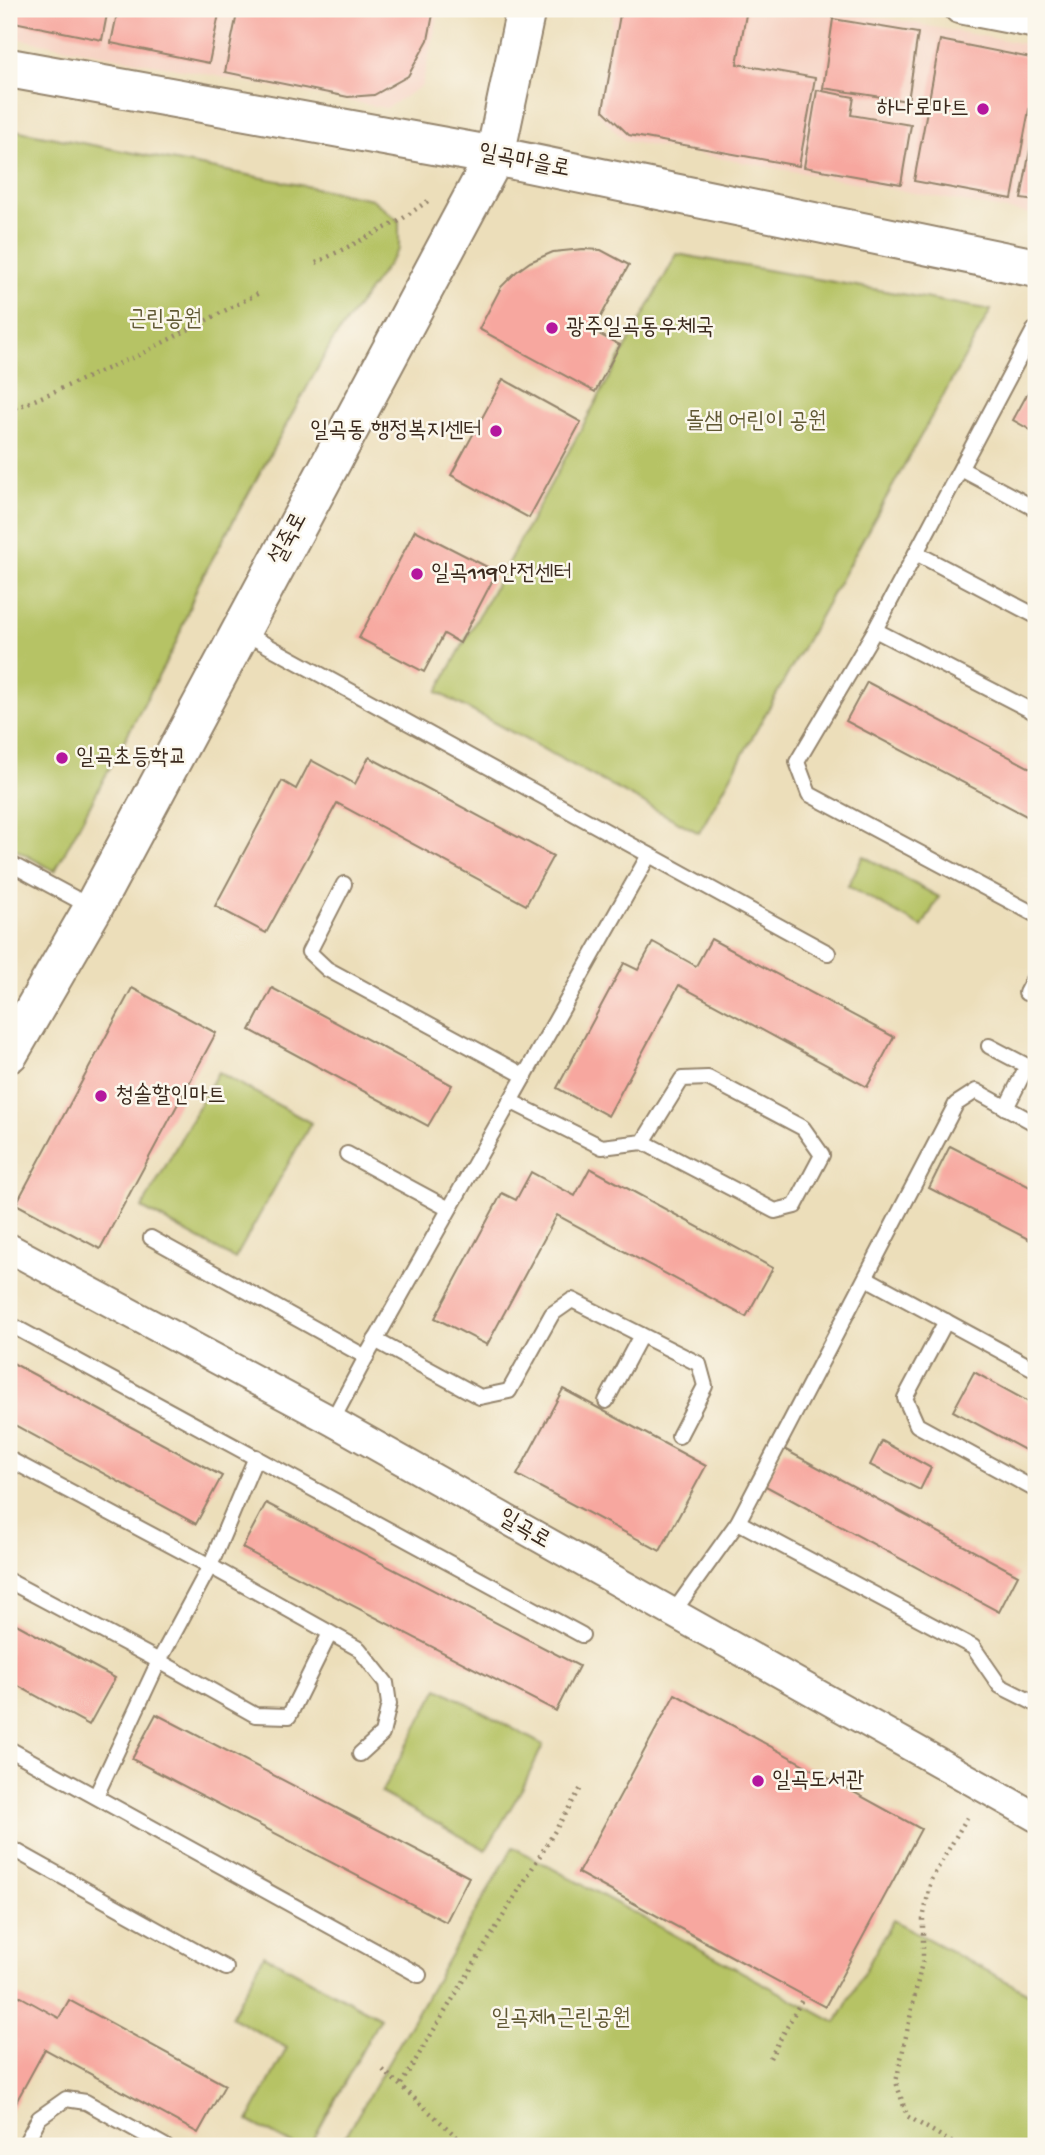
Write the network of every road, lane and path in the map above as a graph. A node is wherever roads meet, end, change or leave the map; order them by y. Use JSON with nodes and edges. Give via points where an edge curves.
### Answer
{"nodes":[{"id":1,"x":526,"y":9,"type":"edge"},
{"id":2,"x":959,"y":9,"type":"edge"},
{"id":3,"x":988,"y":12,"type":"edge"},
{"id":4,"x":1036,"y":24,"type":"edge"},
{"id":5,"x":9,"y":68,"type":"edge"},
{"id":6,"x":495,"y":156,"type":"junction"},
{"id":7,"x":431,"y":199,"type":"dead end"},
{"id":8,"x":316,"y":263,"type":"dead end"},
{"id":9,"x":1036,"y":268,"type":"edge"},
{"id":10,"x":261,"y":292,"type":"dead end"},
{"id":11,"x":1036,"y":329,"type":"edge"},
{"id":12,"x":9,"y":411,"type":"edge"},
{"id":13,"x":961,"y":469,"type":"junction"},
{"id":14,"x":1036,"y":509,"type":"edge"},
{"id":15,"x":916,"y":553,"type":"junction"},
{"id":16,"x":1036,"y":616,"type":"edge"},
{"id":17,"x":240,"y":630,"type":"junction"},
{"id":18,"x":875,"y":630,"type":"junction"},
{"id":19,"x":1036,"y":713,"type":"edge"},
{"id":20,"x":649,"y":855,"type":"junction"},
{"id":21,"x":9,"y":863,"type":"edge"},
{"id":22,"x":344,"y":884,"type":"dead end"},
{"id":23,"x":93,"y":908,"type":"junction"},
{"id":24,"x":1036,"y":915,"type":"edge"},
{"id":25,"x":828,"y":953,"type":"dead end"},
{"id":26,"x":1036,"y":974,"type":"edge"},
{"id":27,"x":1026,"y":993,"type":"dead end"},
{"id":28,"x":989,"y":1046,"type":"dead end"},
{"id":29,"x":9,"y":1053,"type":"edge"},
{"id":30,"x":1031,"y":1069,"type":"edge"},
{"id":31,"x":525,"y":1076,"type":"junction"},
{"id":32,"x":510,"y":1101,"type":"junction"},
{"id":33,"x":1006,"y":1108,"type":"junction"},
{"id":34,"x":1036,"y":1124,"type":"edge"},
{"id":35,"x":643,"y":1142,"type":"junction"},
{"id":36,"x":347,"y":1154,"type":"dead end"},
{"id":37,"x":449,"y":1209,"type":"junction"},
{"id":38,"x":151,"y":1238,"type":"dead end"},
{"id":39,"x":9,"y":1248,"type":"edge"},
{"id":40,"x":866,"y":1278,"type":"junction"},
{"id":41,"x":946,"y":1321,"type":"junction"},
{"id":42,"x":9,"y":1325,"type":"edge"},
{"id":43,"x":641,"y":1335,"type":"junction"},
{"id":44,"x":375,"y":1340,"type":"junction"},
{"id":45,"x":366,"y":1357,"type":"junction"},
{"id":46,"x":1036,"y":1370,"type":"edge"},
{"id":47,"x":606,"y":1401,"type":"dead end"},
{"id":48,"x":332,"y":1421,"type":"junction"},
{"id":49,"x":679,"y":1436,"type":"dead end"},
{"id":50,"x":256,"y":1457,"type":"junction"},
{"id":51,"x":9,"y":1459,"type":"edge"},
{"id":52,"x":1036,"y":1490,"type":"edge"},
{"id":53,"x":738,"y":1522,"type":"junction"},
{"id":54,"x":210,"y":1566,"type":"junction"},
{"id":55,"x":9,"y":1581,"type":"edge"},
{"id":56,"x":672,"y":1614,"type":"junction"},
{"id":57,"x":330,"y":1633,"type":"junction"},
{"id":58,"x":582,"y":1635,"type":"dead end"},
{"id":59,"x":159,"y":1661,"type":"junction"},
{"id":60,"x":1036,"y":1704,"type":"edge"},
{"id":61,"x":9,"y":1748,"type":"edge"},
{"id":62,"x":360,"y":1754,"type":"dead end"},
{"id":63,"x":581,"y":1788,"type":"dead end"},
{"id":64,"x":986,"y":1788,"type":"junction"},
{"id":65,"x":96,"y":1796,"type":"junction"},
{"id":66,"x":1036,"y":1817,"type":"edge"},
{"id":67,"x":9,"y":1847,"type":"edge"},
{"id":68,"x":226,"y":1968,"type":"dead end"},
{"id":69,"x":419,"y":1975,"type":"dead end"},
{"id":70,"x":804,"y":1996,"type":"dead end"},
{"id":71,"x":769,"y":2058,"type":"dead end"},
{"id":72,"x":383,"y":2070,"type":"dead end"},
{"id":73,"x":401,"y":2084,"type":"junction"},
{"id":74,"x":24,"y":2146,"type":"edge"},
{"id":75,"x":165,"y":2146,"type":"edge"},
{"id":76,"x":467,"y":2146,"type":"edge"},
{"id":77,"x":958,"y":2146,"type":"edge"}],
"edges":[{"from":1,"to":6,"type":"main road","name":"설죽로"},
{"from":2,"to":3,"type":"street"},
{"from":3,"to":4,"type":"street"},
{"from":5,"to":6,"type":"main road","name":"일곡마을로"},
{"from":6,"to":9,"type":"main road","name":"일곡마을로"},
{"from":6,"to":17,"type":"main road","name":"설죽로"},
{"from":7,"to":8,"type":"path","via":[[399,221]]},
{"from":10,"to":12,"type":"path","via":[[139,355]]},
{"from":11,"to":13,"type":"lane"},
{"from":13,"to":14,"type":"lane"},
{"from":13,"to":15,"type":"lane"},
{"from":15,"to":16,"type":"lane"},
{"from":15,"to":18,"type":"lane"},
{"from":17,"to":20,"type":"lane"},
{"from":17,"to":23,"type":"main road","name":"설죽로"},
{"from":18,"to":19,"type":"lane"},
{"from":18,"to":24,"type":"lane","via":[[797,762],[809,794]]},
{"from":20,"to":25,"type":"lane"},
{"from":20,"to":31,"type":"lane"},
{"from":21,"to":23,"type":"lane"},
{"from":22,"to":31,"type":"lane","via":[[309,952],[327,969]]},
{"from":23,"to":29,"type":"main road","name":"설죽로"},
{"from":26,"to":27,"type":"lane"},
{"from":28,"to":30,"type":"lane"},
{"from":30,"to":33,"type":"lane"},
{"from":31,"to":32,"type":"lane"},
{"from":32,"to":35,"type":"lane","via":[[602,1147]]},
{"from":32,"to":37,"type":"lane"},
{"from":33,"to":34,"type":"lane"},
{"from":33,"to":40,"type":"lane","via":[[976,1091],[956,1104]]},
{"from":35,"to":35,"type":"lane","via":[[682,1079],[708,1078],[803,1128],[822,1155],[795,1206],[775,1211]]},
{"from":36,"to":37,"type":"lane"},
{"from":37,"to":44,"type":"lane"},
{"from":38,"to":45,"type":"lane"},
{"from":39,"to":48,"type":"street","name":"일곡로"},
{"from":40,"to":41,"type":"lane"},
{"from":40,"to":53,"type":"lane"},
{"from":41,"to":46,"type":"lane"},
{"from":41,"to":52,"type":"lane","via":[[905,1398],[917,1425]]},
{"from":42,"to":50,"type":"lane"},
{"from":43,"to":44,"type":"lane","via":[[572,1300],[552,1314],[509,1391],[480,1397]]},
{"from":43,"to":47,"type":"lane"},
{"from":43,"to":49,"type":"lane","via":[[699,1364],[705,1386]]},
{"from":44,"to":45,"type":"lane"},
{"from":45,"to":48,"type":"lane"},
{"from":48,"to":56,"type":"street","name":"일곡로"},
{"from":50,"to":54,"type":"lane"},
{"from":50,"to":58,"type":"lane"},
{"from":51,"to":54,"type":"lane"},
{"from":53,"to":56,"type":"lane"},
{"from":53,"to":60,"type":"lane","via":[[973,1647],[1000,1686]]},
{"from":54,"to":57,"type":"lane"},
{"from":54,"to":59,"type":"lane"},
{"from":55,"to":59,"type":"lane"},
{"from":56,"to":64,"type":"street","name":"일곡로"},
{"from":57,"to":59,"type":"lane","via":[[289,1716],[255,1715]]},
{"from":57,"to":62,"type":"lane","via":[[359,1649],[386,1683],[389,1704],[382,1734]]},
{"from":59,"to":65,"type":"lane"},
{"from":61,"to":65,"type":"lane"},
{"from":63,"to":73,"type":"path"},
{"from":64,"to":66,"type":"street","name":"일곡로"},
{"from":64,"to":77,"type":"path","via":[[931,1880],[923,1919],[923,1958],[896,2082],[907,2116]]},
{"from":65,"to":69,"type":"lane"},
{"from":67,"to":68,"type":"lane"},
{"from":70,"to":71,"type":"path"},
{"from":72,"to":73,"type":"path"},
{"from":73,"to":76,"type":"path"},
{"from":74,"to":75,"type":"lane","via":[[39,2118],[66,2099],[86,2102]]}]}
